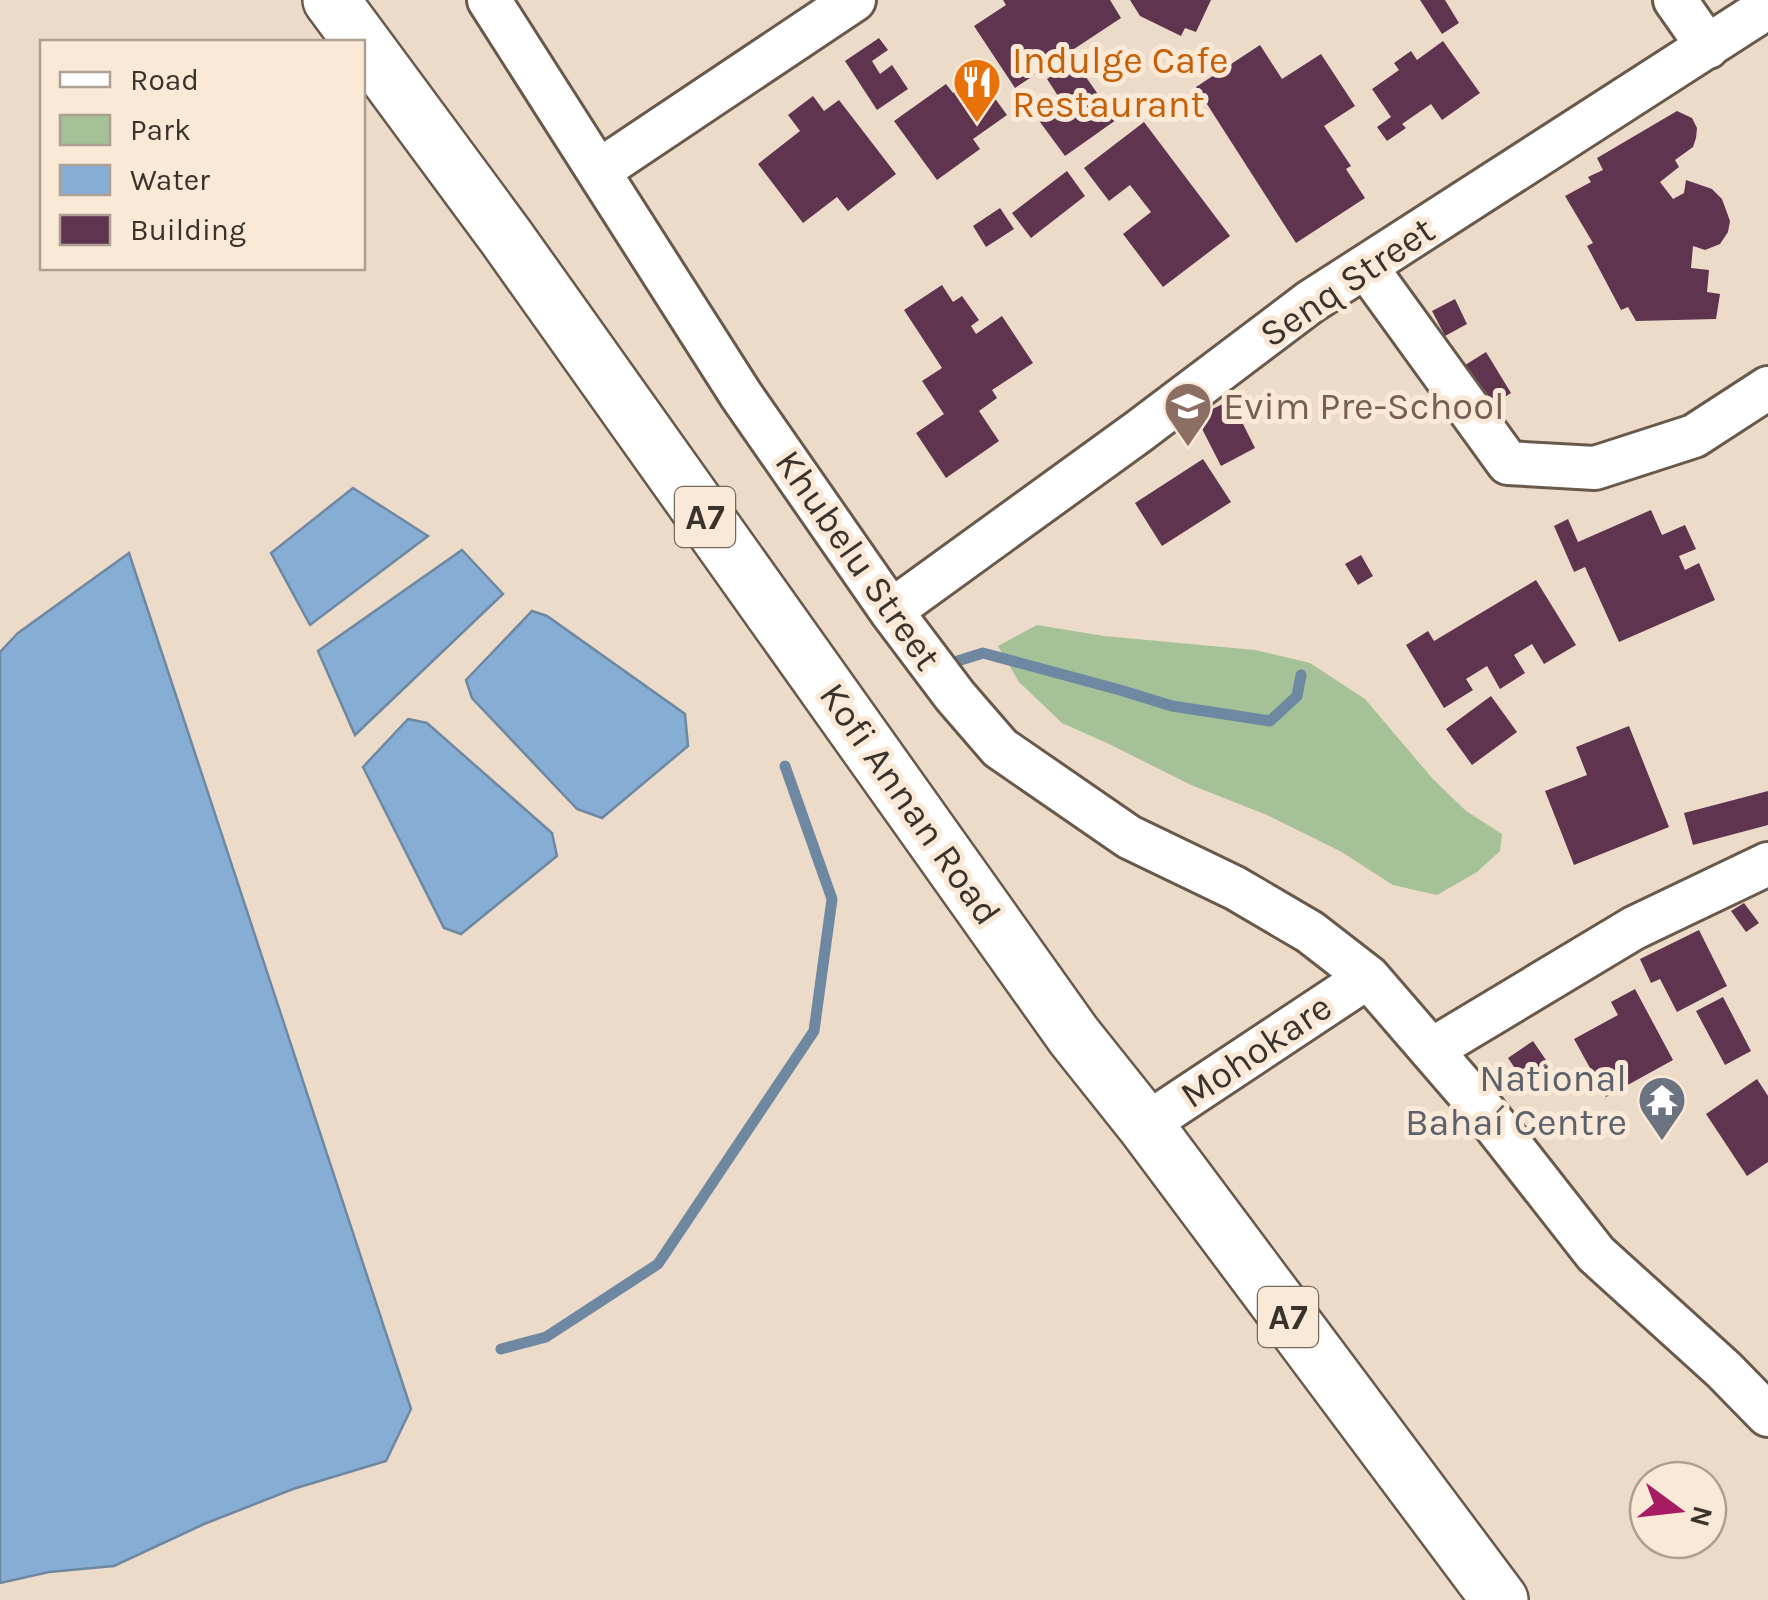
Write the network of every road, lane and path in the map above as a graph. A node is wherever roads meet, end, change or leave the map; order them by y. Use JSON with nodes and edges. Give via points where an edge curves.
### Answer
{"nodes":[{"id":1,"x":332,"y":0,"type":"edge"},
{"id":2,"x":489,"y":0,"type":"edge"},
{"id":3,"x":854,"y":0,"type":"edge"},
{"id":4,"x":1675,"y":0,"type":"edge"},
{"id":5,"x":1768,"y":7,"type":"edge"},
{"id":6,"x":361,"y":40,"type":"edge"},
{"id":7,"x":365,"y":45,"type":"edge"},
{"id":8,"x":1708,"y":46,"type":"junction"},
{"id":9,"x":600,"y":170,"type":"junction"},
{"id":10,"x":1366,"y":267,"type":"junction"},
{"id":11,"x":1768,"y":388,"type":"edge"},
{"id":12,"x":891,"y":611,"type":"junction"},
{"id":13,"x":1768,"y":864,"type":"edge"},
{"id":14,"x":1368,"y":977,"type":"junction"},
{"id":15,"x":1431,"y":1050,"type":"junction"},
{"id":16,"x":1145,"y":1125,"type":"junction"},
{"id":17,"x":1768,"y":1415,"type":"edge"},
{"id":18,"x":1500,"y":1600,"type":"edge"}],
"edges":[{"from":1,"to":6,"type":"main road","name":"Kofi Annan Road","number":"A7"},
{"from":2,"to":9,"type":"street","name":"Khubelu Street"},
{"from":3,"to":9,"type":"street"},
{"from":4,"to":8,"type":"street"},
{"from":5,"to":8,"type":"street","name":"Senq Street"},
{"from":7,"to":16,"type":"main road","name":"Kofi Annan Road","number":"A7"},
{"from":8,"to":10,"type":"street","name":"Senq Street"},
{"from":9,"to":12,"type":"street","name":"Khubelu Street","via":[[741,395]]},
{"from":10,"to":11,"type":"street","via":[[1508,462],[1595,468],[1694,436]]},
{"from":10,"to":12,"type":"street","name":"Senq Street"},
{"from":12,"to":14,"type":"street","name":"Khubelu Street","via":[[1000,748],[1129,837],[1310,932]]},
{"from":13,"to":15,"type":"street","via":[[1634,928]]},
{"from":14,"to":15,"type":"street","name":"Khubelu Street"},
{"from":14,"to":16,"type":"street","name":"Mohokare"},
{"from":15,"to":17,"type":"street","name":"Khubelu Street","via":[[1596,1254]]},
{"from":16,"to":18,"type":"main road","name":"Kofi Annan Road","number":"A7"}]}
